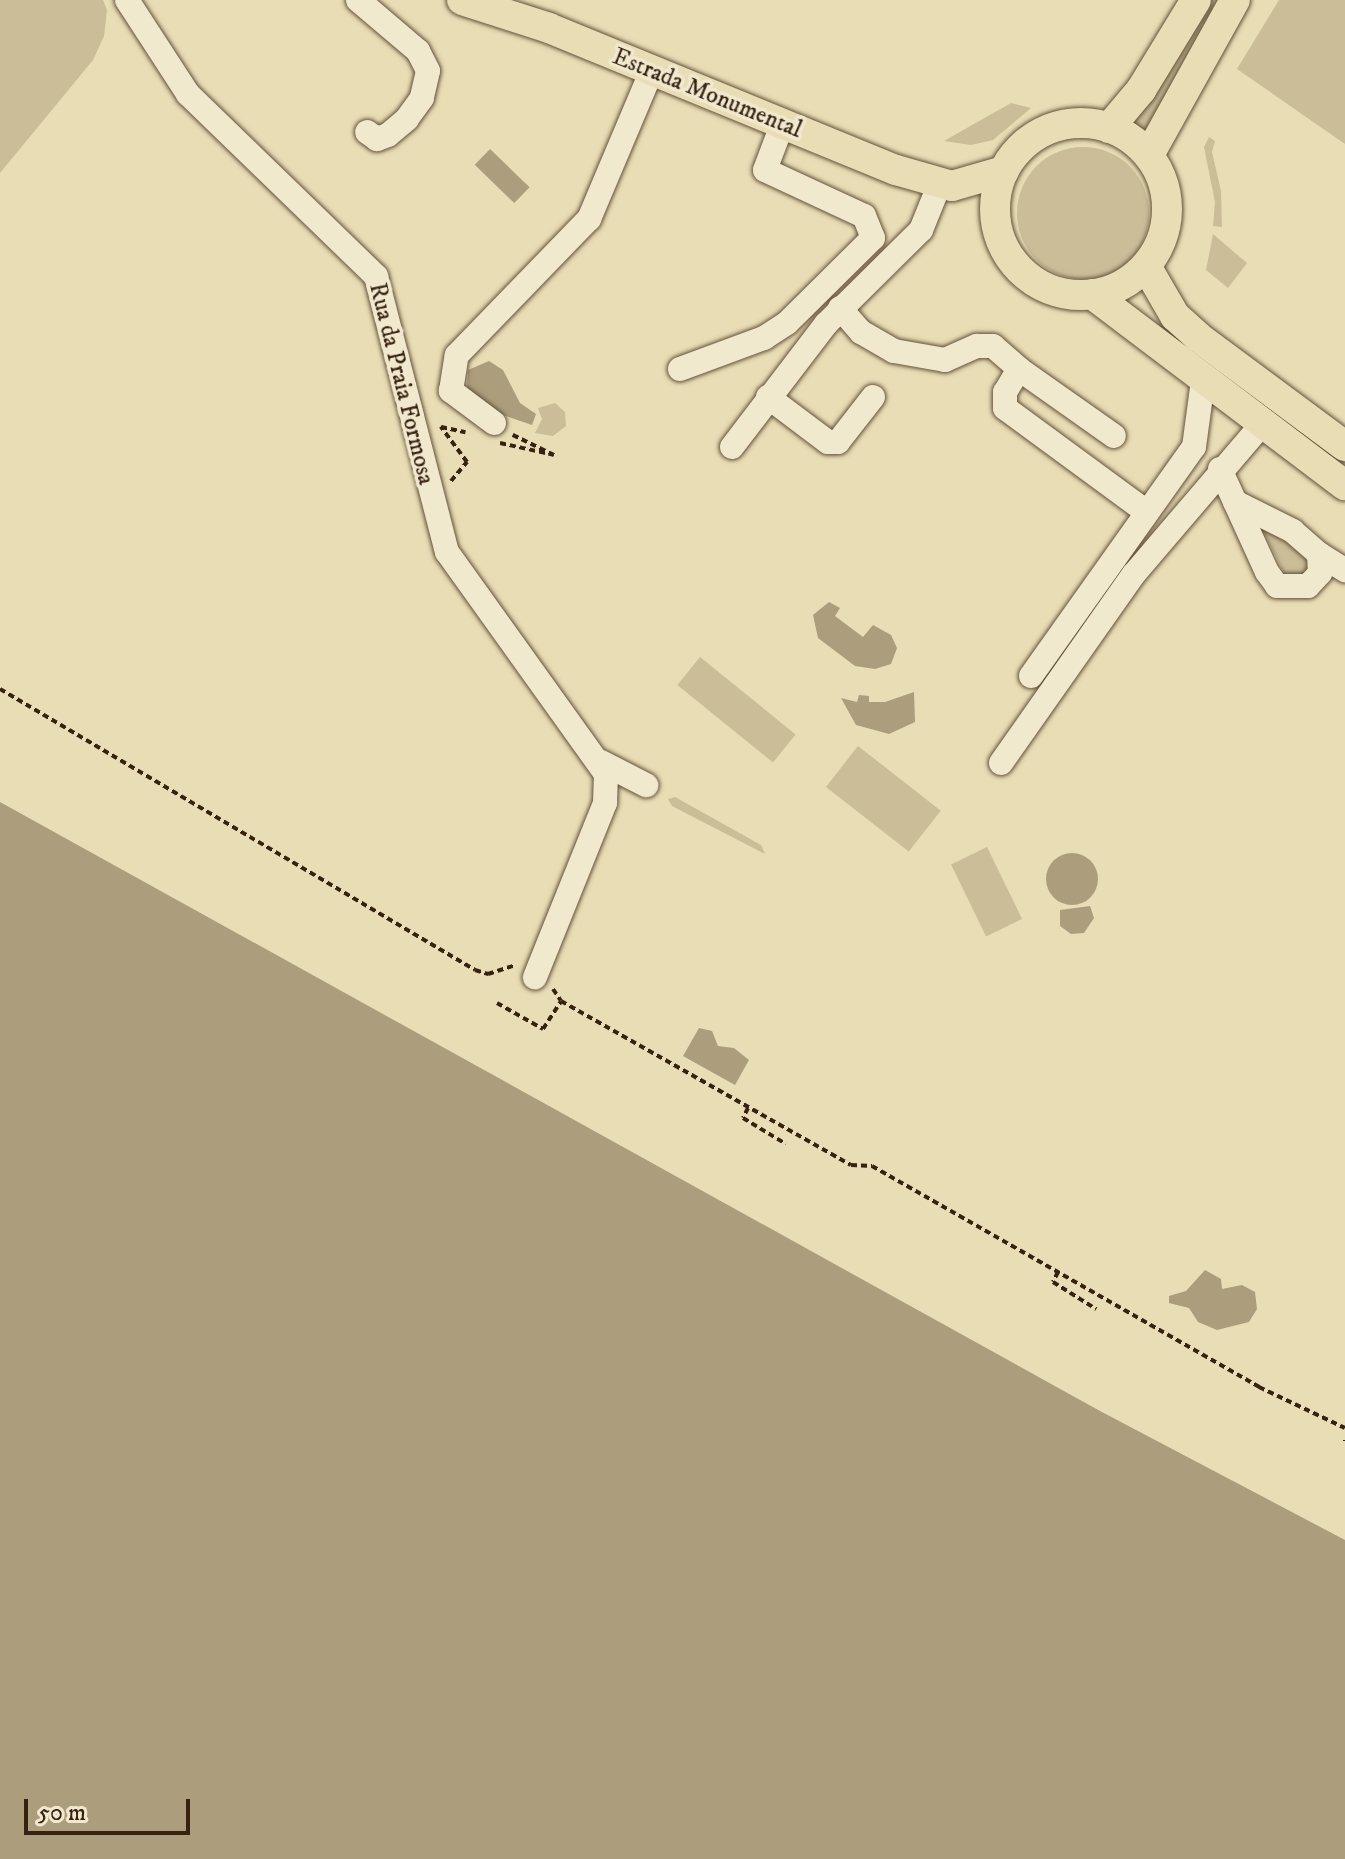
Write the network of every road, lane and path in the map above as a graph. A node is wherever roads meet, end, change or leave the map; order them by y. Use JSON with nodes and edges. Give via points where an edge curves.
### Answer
{"nodes":[{"id":1,"x":127,"y":0,"type":"edge"},
{"id":2,"x":358,"y":0,"type":"edge"},
{"id":3,"x":1196,"y":0,"type":"edge"},
{"id":4,"x":1235,"y":0,"type":"edge"},
{"id":5,"x":471,"y":2,"type":"edge"},
{"id":6,"x":651,"y":72,"type":"junction"},
{"id":7,"x":782,"y":125,"type":"junction"},
{"id":8,"x":1109,"y":128,"type":"junction"},
{"id":9,"x":367,"y":132,"type":"dead end"},
{"id":10,"x":1149,"y":155,"type":"junction"},
{"id":11,"x":1004,"y":171,"type":"junction"},
{"id":12,"x":946,"y":184,"type":"junction"},
{"id":13,"x":995,"y":217,"type":"junction"},
{"id":14,"x":1146,"y":266,"type":"junction"},
{"id":15,"x":1092,"y":294,"type":"junction"},
{"id":16,"x":840,"y":308,"type":"junction"},
{"id":17,"x":680,"y":369,"type":"dead end"},
{"id":18,"x":1019,"y":369,"type":"junction"},
{"id":19,"x":1203,"y":380,"type":"junction"},
{"id":20,"x":768,"y":397,"type":"junction"},
{"id":21,"x":873,"y":397,"type":"dead end"},
{"id":22,"x":494,"y":423,"type":"dead end"},
{"id":23,"x":1262,"y":424,"type":"junction"},
{"id":24,"x":1114,"y":436,"type":"dead end"},
{"id":25,"x":1345,"y":446,"type":"edge"},
{"id":26,"x":732,"y":447,"type":"dead end"},
{"id":27,"x":1220,"y":469,"type":"junction"},
{"id":28,"x":1345,"y":485,"type":"edge"},
{"id":29,"x":1235,"y":502,"type":"junction"},
{"id":30,"x":1145,"y":511,"type":"junction"},
{"id":31,"x":1319,"y":554,"type":"junction"},
{"id":32,"x":1345,"y":570,"type":"edge"},
{"id":33,"x":1031,"y":676,"type":"dead end"},
{"id":34,"x":0,"y":689,"type":"edge"},
{"id":35,"x":601,"y":762,"type":"junction"},
{"id":36,"x":1001,"y":763,"type":"dead end"},
{"id":37,"x":646,"y":785,"type":"dead end"},
{"id":38,"x":535,"y":977,"type":"junction"},
{"id":39,"x":561,"y":1001,"type":"junction"},
{"id":40,"x":497,"y":1003,"type":"dead end"},
{"id":41,"x":748,"y":1108,"type":"junction"},
{"id":42,"x":786,"y":1144,"type":"dead end"},
{"id":43,"x":1058,"y":1272,"type":"junction"},
{"id":44,"x":1096,"y":1309,"type":"dead end"},
{"id":45,"x":1345,"y":1428,"type":"edge"}],
"edges":[{"from":1,"to":35,"type":"street","name":"Rua da Praia Formosa","via":[[188,94],[376,276],[447,552]]},
{"from":2,"to":9,"type":"street","via":[[418,51],[428,71],[422,98],[407,119],[377,139]]},
{"from":3,"to":8,"type":"main road","via":[[1141,90]]},
{"from":4,"to":10,"type":"main road"},
{"from":5,"to":6,"type":"main road","name":"Estrada Monumental","via":[[549,28]]},
{"from":6,"to":7,"type":"main road","name":"Estrada Monumental"},
{"from":6,"to":22,"type":"street","via":[[589,219],[457,355],[451,391]]},
{"from":7,"to":12,"type":"main road","name":"Estrada Monumental"},
{"from":7,"to":17,"type":"street","via":[[765,170],[864,216],[873,238],[787,323],[764,338]]},
{"from":8,"to":10,"type":"main road"},
{"from":8,"to":11,"type":"main road","via":[[1072,125],[1037,135]]},
{"from":10,"to":14,"type":"main road","via":[[1161,177],[1167,214],[1164,233]]},
{"from":11,"to":12,"type":"main road"},
{"from":11,"to":13,"type":"main road"},
{"from":12,"to":13,"type":"main road","name":"Estrada Monumental"},
{"from":12,"to":16,"type":"street","via":[[921,230]]},
{"from":13,"to":15,"type":"main road","via":[[1011,260],[1027,276],[1069,295]]},
{"from":14,"to":15,"type":"main road","via":[[1121,285]]},
{"from":14,"to":25,"type":"main road","via":[[1175,316],[1198,337]]},
{"from":15,"to":19,"type":"main road"},
{"from":16,"to":18,"type":"street","via":[[861,332],[894,351],[945,360],[977,346],[993,346]]},
{"from":16,"to":20,"type":"street"},
{"from":18,"to":24,"type":"street"},
{"from":18,"to":30,"type":"street","via":[[1005,392],[1005,408]]},
{"from":19,"to":23,"type":"main road"},
{"from":19,"to":30,"type":"street","via":[[1194,447]]},
{"from":20,"to":21,"type":"street","via":[[828,442],[838,442]]},
{"from":20,"to":26,"type":"street"},
{"from":23,"to":27,"type":"street"},
{"from":23,"to":28,"type":"main road"},
{"from":27,"to":29,"type":"street"},
{"from":27,"to":36,"type":"street","via":[[1134,574]]},
{"from":29,"to":31,"type":"street","via":[[1293,531]]},
{"from":29,"to":31,"type":"street","via":[[1277,586],[1308,586],[1320,573]]},
{"from":30,"to":33,"type":"street"},
{"from":31,"to":32,"type":"street"},
{"from":34,"to":38,"type":"path","via":[[475,970],[488,974],[514,964]]},
{"from":35,"to":37,"type":"street"},
{"from":35,"to":38,"type":"street","via":[[608,786],[605,803]]},
{"from":38,"to":39,"type":"path","via":[[550,984]]},
{"from":39,"to":40,"type":"path","via":[[543,1029]]},
{"from":39,"to":41,"type":"path"},
{"from":41,"to":42,"type":"path","via":[[743,1118]]},
{"from":41,"to":43,"type":"path","via":[[851,1165],[872,1166]]},
{"from":43,"to":44,"type":"path","via":[[1053,1282]]},
{"from":43,"to":45,"type":"path","via":[[1259,1387]]}]}
